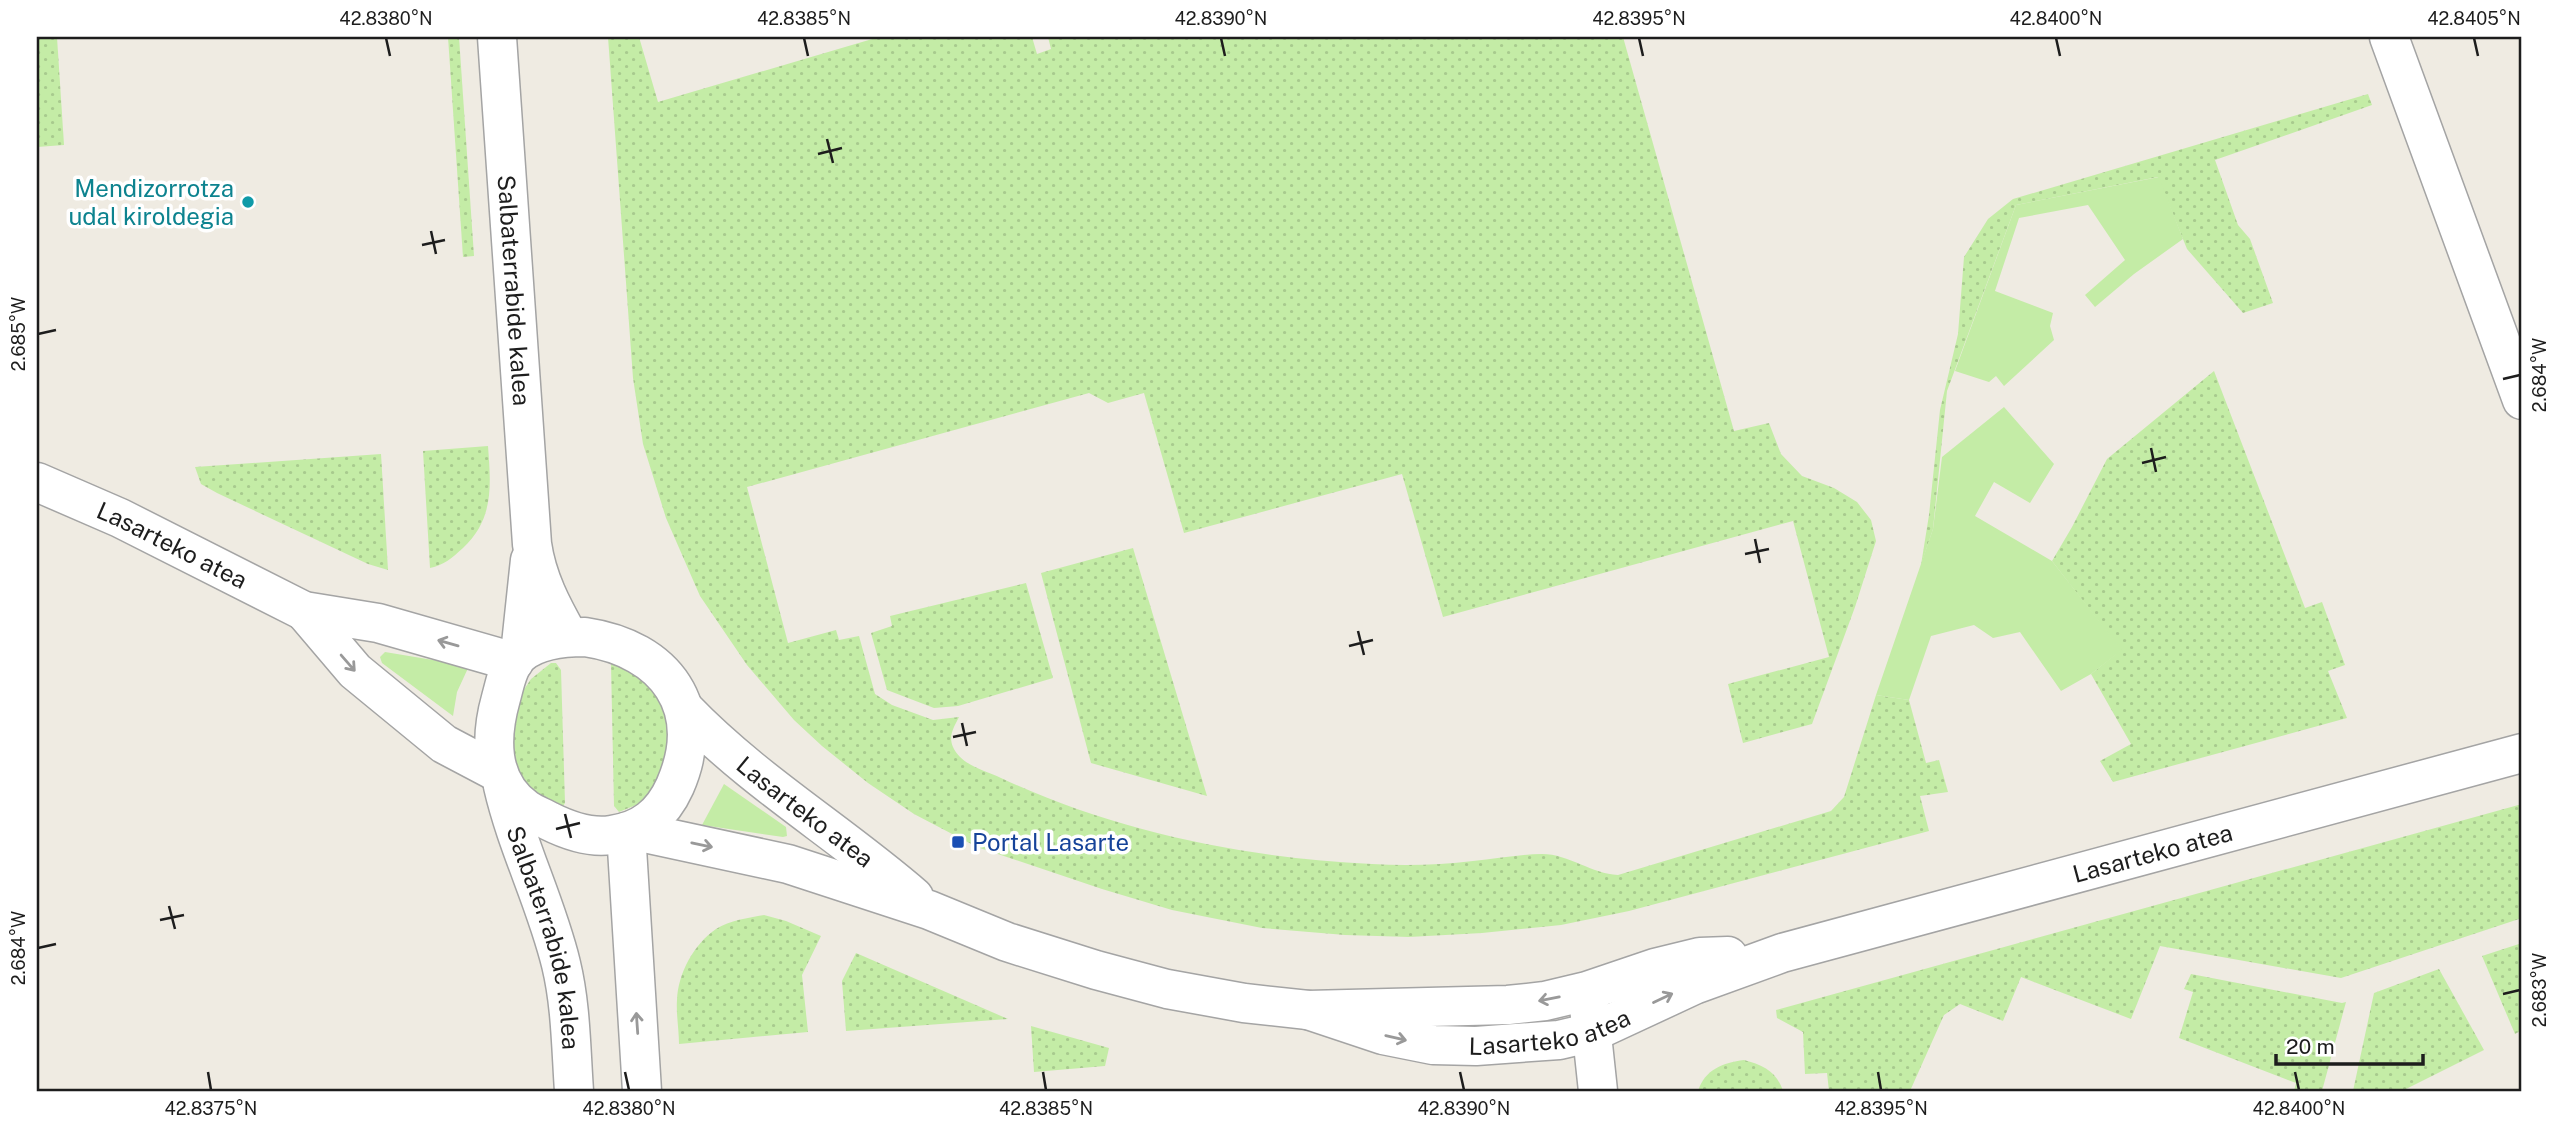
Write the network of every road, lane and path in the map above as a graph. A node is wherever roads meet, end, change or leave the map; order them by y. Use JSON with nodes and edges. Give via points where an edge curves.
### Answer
{"nodes":[{"id":1,"x":497,"y":37,"type":"edge"},
{"id":2,"x":2389,"y":37,"type":"edge"},
{"id":3,"x":2522,"y":400,"type":"edge"},
{"id":4,"x":37,"y":482,"type":"edge"},
{"id":5,"x":531,"y":544,"type":"junction"},
{"id":6,"x":304,"y":611,"type":"junction"},
{"id":7,"x":569,"y":637,"type":"junction"},
{"id":8,"x":517,"y":658,"type":"junction"},
{"id":9,"x":684,"y":709,"type":"junction"},
{"id":10,"x":2522,"y":753,"type":"edge"},
{"id":11,"x":500,"y":779,"type":"junction"},
{"id":12,"x":630,"y":832,"type":"junction"},
{"id":13,"x":929,"y":910,"type":"junction"},
{"id":14,"x":1782,"y":953,"type":"junction"},
{"id":15,"x":1587,"y":991,"type":"junction"},
{"id":16,"x":1308,"y":1010,"type":"junction"},
{"id":17,"x":1593,"y":1032,"type":"junction"},
{"id":18,"x":574,"y":1091,"type":"edge"},
{"id":19,"x":642,"y":1091,"type":"edge"},
{"id":20,"x":1598,"y":1091,"type":"edge"}],
"edges":[{"from":1,"to":5,"type":"street","name":"Salbaterrabide kalea"},
{"from":2,"to":3,"type":"street"},
{"from":4,"to":6,"type":"street","name":"Lasarteko atea","via":[[120,518]]},
{"from":5,"to":7,"type":"street","name":"Salbaterrabide kalea","via":[[544,590]]},
{"from":5,"to":8,"type":"street","name":"Salbaterrabide kalea"},
{"from":8,"to":6,"type":"street","name":"Lasarteko atea","one_way":true},
{"from":6,"to":11,"type":"street","name":"Lasarteko atea","one_way":true,"via":[[355,671],[444,744]]},
{"from":7,"to":8,"type":"street","via":[[546,642]]},
{"from":7,"to":9,"type":"street","via":[[610,642],[650,662]]},
{"from":8,"to":11,"type":"street","via":[[497,712],[494,745]]},
{"from":9,"to":12,"type":"street","via":[[688,728],[681,770],[662,807]]},
{"from":9,"to":13,"type":"street","name":"Lasarteko atea","via":[[709,736]]},
{"from":10,"to":14,"type":"street","name":"Lasarteko atea"},
{"from":11,"to":12,"type":"street","via":[[525,808],[557,825],[608,836]]},
{"from":11,"to":18,"type":"street","name":"Salbaterrabide kalea","via":[[561,965]]},
{"from":12,"to":13,"type":"street","name":"Lasarteko atea","one_way":true,"via":[[788,864]]},
{"from":19,"to":12,"type":"street","one_way":true},
{"from":13,"to":16,"type":"street","name":"Lasarteko atea","via":[[1007,942],[1167,989]]},
{"from":14,"to":15,"type":"street","name":"Lasarteko atea","via":[[1700,957]]},
{"from":17,"to":14,"type":"street","name":"Lasarteko atea","one_way":true,"via":[[1694,985]]},
{"from":15,"to":16,"type":"street","name":"Lasarteko atea","one_way":true,"via":[[1508,1005]]},
{"from":15,"to":17,"type":"street"},
{"from":16,"to":17,"type":"street","name":"Lasarteko atea","one_way":true,"via":[[1383,1035],[1433,1045],[1559,1040]]},
{"from":17,"to":20,"type":"street"}]}
